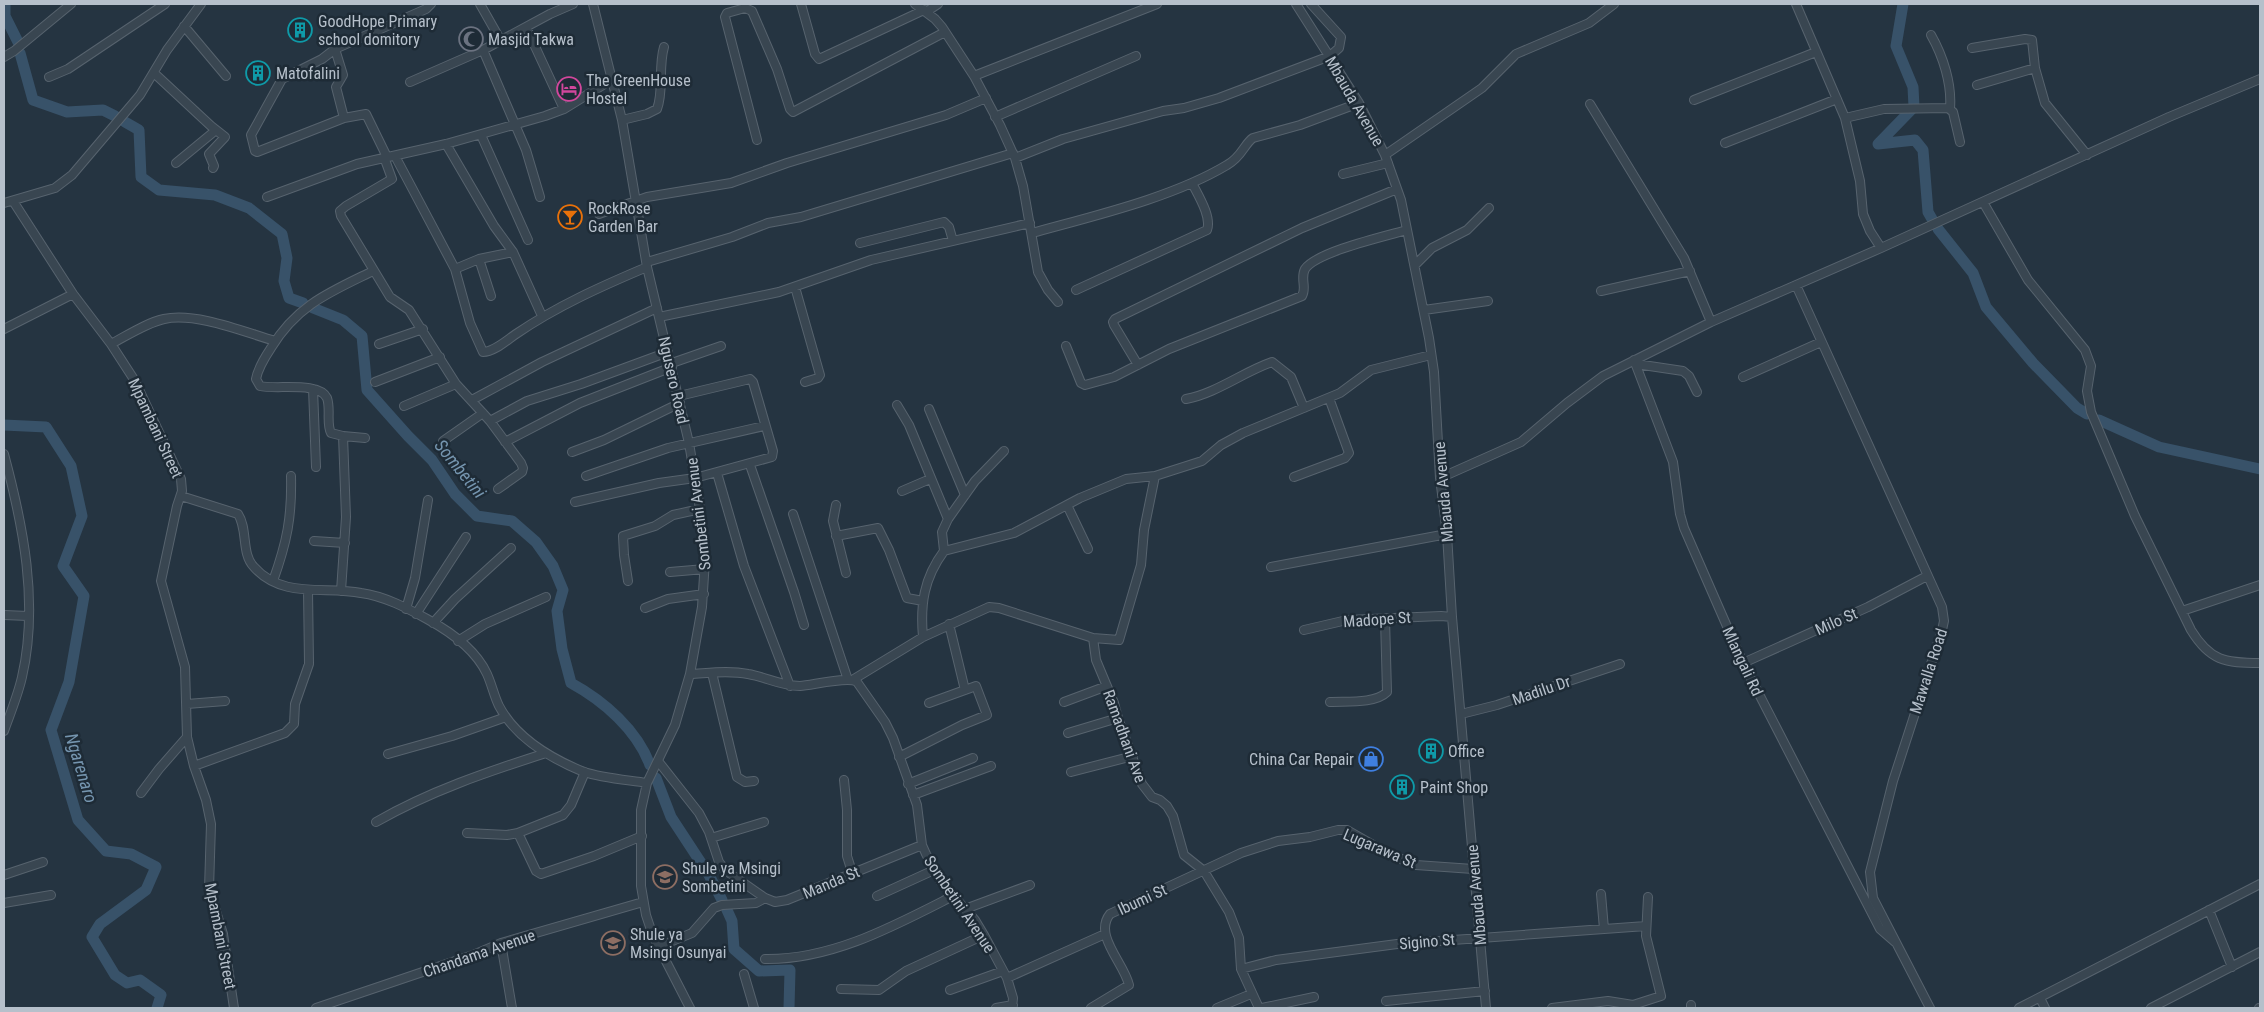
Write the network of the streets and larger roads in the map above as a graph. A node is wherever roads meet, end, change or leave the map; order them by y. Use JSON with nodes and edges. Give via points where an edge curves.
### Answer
{"nodes":[{"id":1,"x":71,"y":4,"type":"edge"},
{"id":2,"x":165,"y":4,"type":"edge"},
{"id":3,"x":201,"y":4,"type":"edge"},
{"id":4,"x":431,"y":4,"type":"edge"},
{"id":5,"x":480,"y":4,"type":"edge"},
{"id":6,"x":573,"y":4,"type":"edge"},
{"id":7,"x":593,"y":4,"type":"edge"},
{"id":8,"x":801,"y":4,"type":"edge"},
{"id":9,"x":915,"y":4,"type":"edge"},
{"id":10,"x":938,"y":4,"type":"edge"},
{"id":11,"x":1157,"y":4,"type":"edge"},
{"id":12,"x":1296,"y":4,"type":"edge"},
{"id":13,"x":1311,"y":4,"type":"edge"},
{"id":14,"x":1614,"y":4,"type":"edge"},
{"id":15,"x":1796,"y":4,"type":"edge"},
{"id":16,"x":733,"y":7,"type":"edge"},
{"id":17,"x":925,"y":11,"type":"junction"},
{"id":18,"x":184,"y":26,"type":"junction"},
{"id":19,"x":526,"y":27,"type":"junction"},
{"id":20,"x":945,"y":32,"type":"junction"},
{"id":21,"x":1931,"y":35,"type":"dead end"},
{"id":22,"x":501,"y":41,"type":"junction"},
{"id":23,"x":664,"y":46,"type":"dead end"},
{"id":24,"x":1972,"y":48,"type":"dead end"},
{"id":25,"x":335,"y":49,"type":"junction"},
{"id":26,"x":482,"y":50,"type":"junction"},
{"id":27,"x":1816,"y":52,"type":"junction"},
{"id":28,"x":1136,"y":56,"type":"dead end"},
{"id":29,"x":1330,"y":56,"type":"junction"},
{"id":30,"x":4,"y":57,"type":"edge"},
{"id":31,"x":2036,"y":68,"type":"junction"},
{"id":32,"x":154,"y":73,"type":"junction"},
{"id":33,"x":226,"y":76,"type":"dead end"},
{"id":34,"x":974,"y":76,"type":"junction"},
{"id":35,"x":49,"y":77,"type":"dead end"},
{"id":36,"x":2260,"y":79,"type":"edge"},
{"id":37,"x":612,"y":80,"type":"junction"},
{"id":38,"x":410,"y":82,"type":"dead end"},
{"id":39,"x":1977,"y":85,"type":"dead end"},
{"id":40,"x":986,"y":98,"type":"junction"},
{"id":41,"x":1837,"y":99,"type":"junction"},
{"id":42,"x":1694,"y":100,"type":"dead end"},
{"id":43,"x":1359,"y":103,"type":"junction"},
{"id":44,"x":1590,"y":104,"type":"dead end"},
{"id":45,"x":1950,"y":108,"type":"junction"},
{"id":46,"x":564,"y":109,"type":"junction"},
{"id":47,"x":995,"y":117,"type":"junction"},
{"id":48,"x":344,"y":118,"type":"junction"},
{"id":49,"x":1844,"y":118,"type":"junction"},
{"id":50,"x":622,"y":120,"type":"junction"},
{"id":51,"x":514,"y":125,"type":"junction"},
{"id":52,"x":216,"y":130,"type":"junction"},
{"id":53,"x":481,"y":135,"type":"junction"},
{"id":54,"x":757,"y":140,"type":"dead end"},
{"id":55,"x":1960,"y":142,"type":"dead end"},
{"id":56,"x":1725,"y":143,"type":"dead end"},
{"id":57,"x":446,"y":144,"type":"junction"},
{"id":58,"x":1385,"y":155,"type":"junction"},
{"id":59,"x":2088,"y":155,"type":"junction"},
{"id":60,"x":1014,"y":156,"type":"junction"},
{"id":61,"x":389,"y":157,"type":"junction"},
{"id":62,"x":176,"y":163,"type":"dead end"},
{"id":63,"x":1388,"y":163,"type":"junction"},
{"id":64,"x":213,"y":168,"type":"dead end"},
{"id":65,"x":1342,"y":174,"type":"dead end"},
{"id":66,"x":1192,"y":183,"type":"junction"},
{"id":67,"x":1397,"y":189,"type":"junction"},
{"id":68,"x":267,"y":197,"type":"dead end"},
{"id":69,"x":540,"y":197,"type":"dead end"},
{"id":70,"x":636,"y":200,"type":"junction"},
{"id":71,"x":13,"y":201,"type":"junction"},
{"id":72,"x":1983,"y":202,"type":"junction"},
{"id":73,"x":4,"y":203,"type":"edge"},
{"id":74,"x":1489,"y":208,"type":"dead end"},
{"id":75,"x":599,"y":214,"type":"dead end"},
{"id":76,"x":1030,"y":223,"type":"junction"},
{"id":77,"x":1407,"y":230,"type":"junction"},
{"id":78,"x":1032,"y":233,"type":"junction"},
{"id":79,"x":528,"y":240,"type":"dead end"},
{"id":80,"x":953,"y":241,"type":"junction"},
{"id":81,"x":860,"y":243,"type":"dead end"},
{"id":82,"x":1881,"y":248,"type":"junction"},
{"id":83,"x":513,"y":252,"type":"junction"},
{"id":84,"x":479,"y":259,"type":"junction"},
{"id":85,"x":647,"y":264,"type":"junction"},
{"id":86,"x":1415,"y":265,"type":"junction"},
{"id":87,"x":455,"y":269,"type":"junction"},
{"id":88,"x":373,"y":271,"type":"junction"},
{"id":89,"x":1690,"y":271,"type":"junction"},
{"id":90,"x":1796,"y":285,"type":"junction"},
{"id":91,"x":795,"y":287,"type":"junction"},
{"id":92,"x":1076,"y":290,"type":"dead end"},
{"id":93,"x":1601,"y":291,"type":"dead end"},
{"id":94,"x":73,"y":294,"type":"junction"},
{"id":95,"x":491,"y":296,"type":"dead end"},
{"id":96,"x":1058,"y":302,"type":"dead end"},
{"id":97,"x":1488,"y":302,"type":"dead end"},
{"id":98,"x":657,"y":308,"type":"junction"},
{"id":99,"x":1424,"y":310,"type":"junction"},
{"id":100,"x":542,"y":316,"type":"junction"},
{"id":101,"x":659,"y":317,"type":"junction"},
{"id":102,"x":1711,"y":322,"type":"junction"},
{"id":103,"x":4,"y":329,"type":"edge"},
{"id":104,"x":422,"y":329,"type":"junction"},
{"id":105,"x":274,"y":342,"type":"junction"},
{"id":106,"x":1820,"y":342,"type":"junction"},
{"id":107,"x":111,"y":344,"type":"junction"},
{"id":108,"x":379,"y":344,"type":"dead end"},
{"id":109,"x":721,"y":346,"type":"dead end"},
{"id":110,"x":1066,"y":346,"type":"dead end"},
{"id":111,"x":668,"y":352,"type":"junction"},
{"id":112,"x":1431,"y":355,"type":"junction"},
{"id":113,"x":440,"y":357,"type":"junction"},
{"id":114,"x":1635,"y":362,"type":"junction"},
{"id":115,"x":672,"y":365,"type":"junction"},
{"id":116,"x":1138,"y":365,"type":"junction"},
{"id":117,"x":1743,"y":377,"type":"dead end"},
{"id":118,"x":375,"y":382,"type":"dead end"},
{"id":119,"x":805,"y":382,"type":"dead end"},
{"id":120,"x":456,"y":384,"type":"junction"},
{"id":121,"x":313,"y":389,"type":"junction"},
{"id":122,"x":1697,"y":392,"type":"dead end"},
{"id":123,"x":1329,"y":398,"type":"junction"},
{"id":124,"x":679,"y":399,"type":"junction"},
{"id":125,"x":1186,"y":399,"type":"dead end"},
{"id":126,"x":472,"y":400,"type":"junction"},
{"id":127,"x":898,"y":405,"type":"dead end"},
{"id":128,"x":404,"y":406,"type":"dead end"},
{"id":129,"x":1304,"y":408,"type":"junction"},
{"id":130,"x":929,"y":409,"type":"dead end"},
{"id":131,"x":483,"y":412,"type":"junction"},
{"id":132,"x":490,"y":421,"type":"junction"},
{"id":133,"x":764,"y":426,"type":"junction"},
{"id":134,"x":343,"y":436,"type":"junction"},
{"id":135,"x":365,"y":438,"type":"dead end"},
{"id":136,"x":443,"y":441,"type":"dead end"},
{"id":137,"x":505,"y":442,"type":"junction"},
{"id":138,"x":689,"y":443,"type":"junction"},
{"id":139,"x":1004,"y":451,"type":"dead end"},
{"id":140,"x":572,"y":452,"type":"dead end"},
{"id":141,"x":4,"y":454,"type":"edge"},
{"id":142,"x":750,"y":465,"type":"junction"},
{"id":143,"x":316,"y":468,"type":"dead end"},
{"id":144,"x":717,"y":473,"type":"junction"},
{"id":145,"x":292,"y":476,"type":"dead end"},
{"id":146,"x":586,"y":476,"type":"dead end"},
{"id":147,"x":1156,"y":476,"type":"junction"},
{"id":148,"x":695,"y":478,"type":"junction"},
{"id":149,"x":1294,"y":478,"type":"dead end"},
{"id":150,"x":1440,"y":478,"type":"junction"},
{"id":151,"x":930,"y":479,"type":"junction"},
{"id":152,"x":498,"y":489,"type":"dead end"},
{"id":153,"x":902,"y":491,"type":"dead end"},
{"id":154,"x":965,"y":495,"type":"junction"},
{"id":155,"x":181,"y":496,"type":"junction"},
{"id":156,"x":428,"y":500,"type":"dead end"},
{"id":157,"x":575,"y":502,"type":"dead end"},
{"id":158,"x":836,"y":505,"type":"dead end"},
{"id":159,"x":1067,"y":505,"type":"junction"},
{"id":160,"x":700,"y":509,"type":"junction"},
{"id":161,"x":793,"y":514,"type":"dead end"},
{"id":162,"x":948,"y":519,"type":"junction"},
{"id":163,"x":1447,"y":534,"type":"junction"},
{"id":164,"x":836,"y":536,"type":"junction"},
{"id":165,"x":466,"y":537,"type":"dead end"},
{"id":166,"x":314,"y":541,"type":"dead end"},
{"id":167,"x":345,"y":543,"type":"junction"},
{"id":168,"x":511,"y":548,"type":"dead end"},
{"id":169,"x":1088,"y":549,"type":"dead end"},
{"id":170,"x":944,"y":551,"type":"junction"},
{"id":171,"x":1272,"y":567,"type":"dead end"},
{"id":172,"x":705,"y":569,"type":"junction"},
{"id":173,"x":670,"y":572,"type":"dead end"},
{"id":174,"x":846,"y":573,"type":"dead end"},
{"id":175,"x":1927,"y":576,"type":"junction"},
{"id":176,"x":273,"y":581,"type":"junction"},
{"id":177,"x":628,"y":581,"type":"dead end"},
{"id":178,"x":2260,"y":585,"type":"edge"},
{"id":179,"x":308,"y":590,"type":"junction"},
{"id":180,"x":340,"y":591,"type":"junction"},
{"id":181,"x":704,"y":594,"type":"junction"},
{"id":182,"x":546,"y":597,"type":"dead end"},
{"id":183,"x":923,"y":601,"type":"junction"},
{"id":184,"x":645,"y":608,"type":"dead end"},
{"id":185,"x":406,"y":609,"type":"junction"},
{"id":186,"x":2182,"y":612,"type":"junction"},
{"id":187,"x":416,"y":614,"type":"junction"},
{"id":188,"x":4,"y":615,"type":"edge"},
{"id":189,"x":28,"y":616,"type":"junction"},
{"id":190,"x":1452,"y":617,"type":"junction"},
{"id":191,"x":1384,"y":618,"type":"junction"},
{"id":192,"x":433,"y":623,"type":"junction"},
{"id":193,"x":949,"y":624,"type":"junction"},
{"id":194,"x":804,"y":625,"type":"dead end"},
{"id":195,"x":1304,"y":630,"type":"dead end"},
{"id":196,"x":922,"y":637,"type":"junction"},
{"id":197,"x":1093,"y":638,"type":"junction"},
{"id":198,"x":458,"y":640,"type":"junction"},
{"id":199,"x":1743,"y":663,"type":"junction"},
{"id":200,"x":2260,"y":663,"type":"edge"},
{"id":201,"x":1620,"y":664,"type":"dead end"},
{"id":202,"x":712,"y":673,"type":"junction"},
{"id":203,"x":690,"y":674,"type":"junction"},
{"id":204,"x":851,"y":680,"type":"junction"},
{"id":205,"x":790,"y":686,"type":"junction"},
{"id":206,"x":1107,"y":686,"type":"junction"},
{"id":207,"x":965,"y":690,"type":"junction"},
{"id":208,"x":225,"y":701,"type":"dead end"},
{"id":209,"x":1064,"y":702,"type":"dead end"},
{"id":210,"x":1330,"y":702,"type":"dead end"},
{"id":211,"x":929,"y":703,"type":"dead end"},
{"id":212,"x":187,"y":704,"type":"junction"},
{"id":213,"x":1461,"y":714,"type":"junction"},
{"id":214,"x":506,"y":717,"type":"junction"},
{"id":215,"x":1118,"y":718,"type":"junction"},
{"id":216,"x":4,"y":732,"type":"edge"},
{"id":217,"x":1068,"y":733,"type":"dead end"},
{"id":218,"x":187,"y":737,"type":"junction"},
{"id":219,"x":546,"y":753,"type":"junction"},
{"id":220,"x":388,"y":754,"type":"dead end"},
{"id":221,"x":1133,"y":756,"type":"junction"},
{"id":222,"x":899,"y":757,"type":"junction"},
{"id":223,"x":973,"y":758,"type":"dead end"},
{"id":224,"x":658,"y":761,"type":"junction"},
{"id":225,"x":194,"y":766,"type":"junction"},
{"id":226,"x":991,"y":766,"type":"dead end"},
{"id":227,"x":585,"y":772,"type":"junction"},
{"id":228,"x":1071,"y":772,"type":"dead end"},
{"id":229,"x":844,"y":780,"type":"dead end"},
{"id":230,"x":754,"y":781,"type":"dead end"},
{"id":231,"x":648,"y":783,"type":"junction"},
{"id":232,"x":908,"y":784,"type":"junction"},
{"id":233,"x":141,"y":793,"type":"dead end"},
{"id":234,"x":913,"y":795,"type":"junction"},
{"id":235,"x":376,"y":822,"type":"dead end"},
{"id":236,"x":764,"y":822,"type":"dead end"},
{"id":237,"x":467,"y":833,"type":"dead end"},
{"id":238,"x":518,"y":833,"type":"junction"},
{"id":239,"x":642,"y":836,"type":"junction"},
{"id":240,"x":711,"y":838,"type":"junction"},
{"id":241,"x":922,"y":845,"type":"junction"},
{"id":242,"x":43,"y":862,"type":"dead end"},
{"id":243,"x":1473,"y":869,"type":"junction"},
{"id":244,"x":934,"y":870,"type":"junction"},
{"id":245,"x":1204,"y":871,"type":"junction"},
{"id":246,"x":852,"y":872,"type":"junction"},
{"id":247,"x":4,"y":875,"type":"edge"},
{"id":248,"x":2260,"y":884,"type":"edge"},
{"id":249,"x":1030,"y":885,"type":"dead end"},
{"id":250,"x":1602,"y":894,"type":"dead end"},
{"id":251,"x":51,"y":895,"type":"dead end"},
{"id":252,"x":877,"y":896,"type":"dead end"},
{"id":253,"x":952,"y":896,"type":"junction"},
{"id":254,"x":1648,"y":896,"type":"dead end"},
{"id":255,"x":765,"y":898,"type":"junction"},
{"id":256,"x":643,"y":902,"type":"junction"},
{"id":257,"x":4,"y":903,"type":"edge"},
{"id":258,"x":965,"y":909,"type":"junction"},
{"id":259,"x":2210,"y":910,"type":"junction"},
{"id":260,"x":1646,"y":926,"type":"junction"},
{"id":261,"x":1604,"y":929,"type":"junction"},
{"id":262,"x":1105,"y":934,"type":"junction"},
{"id":263,"x":984,"y":935,"type":"junction"},
{"id":264,"x":1480,"y":937,"type":"junction"},
{"id":265,"x":1896,"y":942,"type":"junction"},
{"id":266,"x":501,"y":944,"type":"junction"},
{"id":267,"x":658,"y":947,"type":"junction"},
{"id":268,"x":2260,"y":952,"type":"edge"},
{"id":269,"x":765,"y":960,"type":"dead end"},
{"id":270,"x":2232,"y":967,"type":"junction"},
{"id":271,"x":1241,"y":969,"type":"junction"},
{"id":272,"x":744,"y":974,"type":"dead end"},
{"id":273,"x":1005,"y":974,"type":"junction"},
{"id":274,"x":841,"y":989,"type":"dead end"},
{"id":275,"x":950,"y":990,"type":"dead end"},
{"id":276,"x":1485,"y":991,"type":"junction"},
{"id":277,"x":1250,"y":994,"type":"junction"},
{"id":278,"x":1314,"y":997,"type":"dead end"},
{"id":279,"x":2040,"y":998,"type":"junction"},
{"id":280,"x":1386,"y":1001,"type":"dead end"},
{"id":281,"x":1647,"y":1005,"type":"edge"},
{"id":282,"x":1012,"y":1006,"type":"edge"},
{"id":283,"x":1628,"y":1006,"type":"edge"},
{"id":284,"x":234,"y":1008,"type":"edge"},
{"id":285,"x":316,"y":1008,"type":"edge"},
{"id":286,"x":512,"y":1008,"type":"edge"},
{"id":287,"x":690,"y":1008,"type":"edge"},
{"id":288,"x":754,"y":1008,"type":"edge"},
{"id":289,"x":996,"y":1008,"type":"edge"},
{"id":290,"x":1091,"y":1008,"type":"edge"},
{"id":291,"x":1217,"y":1008,"type":"edge"},
{"id":292,"x":1260,"y":1008,"type":"edge"},
{"id":293,"x":1486,"y":1008,"type":"edge"},
{"id":294,"x":1552,"y":1008,"type":"edge"},
{"id":295,"x":1930,"y":1008,"type":"edge"},
{"id":296,"x":2019,"y":1008,"type":"edge"},
{"id":297,"x":2045,"y":1008,"type":"edge"},
{"id":298,"x":2151,"y":1008,"type":"edge"}],
"edges":[{"from":1,"to":30,"type":"street"},
{"from":2,"to":35,"type":"street","via":[[68,69]]},
{"from":3,"to":18,"type":"street"},
{"from":4,"to":25,"type":"street"},
{"from":5,"to":22,"type":"street"},
{"from":6,"to":19,"type":"street"},
{"from":7,"to":37,"type":"street"},
{"from":8,"to":17,"type":"street","via":[[819,59]]},
{"from":9,"to":17,"type":"street"},
{"from":10,"to":17,"type":"street"},
{"from":11,"to":34,"type":"street"},
{"from":12,"to":29,"type":"street","name":"Mbauda Avenue"},
{"from":13,"to":29,"type":"street","via":[[1341,37],[1339,48]]},
{"from":14,"to":58,"type":"street","via":[[1589,24],[1516,54],[1482,88]]},
{"from":15,"to":27,"type":"street"},
{"from":16,"to":20,"type":"street","via":[[752,11],[793,112]]},
{"from":16,"to":54,"type":"street","via":[[725,14]]},
{"from":17,"to":20,"type":"street"},
{"from":18,"to":32,"type":"street"},
{"from":18,"to":33,"type":"street"},
{"from":19,"to":22,"type":"street"},
{"from":19,"to":46,"type":"street"},
{"from":20,"to":34,"type":"street"},
{"from":21,"to":45,"type":"street","via":[[1941,56],[1950,90]]},
{"from":22,"to":26,"type":"street"},
{"from":23,"to":50,"type":"street","via":[[657,109]]},
{"from":24,"to":31,"type":"street","via":[[2030,39]]},
{"from":25,"to":48,"type":"street","via":[[343,76],[336,87]]},
{"from":25,"to":48,"type":"street","via":[[282,79],[252,134],[255,151]]},
{"from":26,"to":38,"type":"street"},
{"from":26,"to":51,"type":"street"},
{"from":27,"to":41,"type":"street"},
{"from":27,"to":42,"type":"street"},
{"from":28,"to":47,"type":"street"},
{"from":29,"to":43,"type":"street","name":"Mbauda Avenue"},
{"from":29,"to":60,"type":"street","via":[[1219,98],[1063,139]]},
{"from":31,"to":39,"type":"street"},
{"from":31,"to":59,"type":"street","via":[[2045,103]]},
{"from":32,"to":52,"type":"street"},
{"from":32,"to":71,"type":"street","via":[[66,181],[55,188]]},
{"from":34,"to":40,"type":"street"},
{"from":36,"to":59,"type":"street"},
{"from":37,"to":46,"type":"street"},
{"from":37,"to":50,"type":"street"},
{"from":40,"to":47,"type":"street"},
{"from":40,"to":70,"type":"street","via":[[946,115],[731,183]]},
{"from":41,"to":49,"type":"street"},
{"from":41,"to":56,"type":"street"},
{"from":43,"to":58,"type":"street","name":"Mbauda Avenue"},
{"from":43,"to":66,"type":"street","via":[[1253,138],[1239,157]]},
{"from":44,"to":89,"type":"street"},
{"from":45,"to":49,"type":"street","via":[[1876,110]]},
{"from":45,"to":55,"type":"street"},
{"from":46,"to":51,"type":"street"},
{"from":47,"to":60,"type":"street"},
{"from":48,"to":61,"type":"street","via":[[368,115]]},
{"from":49,"to":82,"type":"street","via":[[1860,181],[1863,214]]},
{"from":50,"to":70,"type":"street"},
{"from":51,"to":53,"type":"street"},
{"from":51,"to":69,"type":"street","via":[[529,158]]},
{"from":52,"to":62,"type":"street"},
{"from":52,"to":64,"type":"street","via":[[226,136],[209,154]]},
{"from":53,"to":57,"type":"street"},
{"from":53,"to":79,"type":"street"},
{"from":57,"to":61,"type":"street"},
{"from":57,"to":83,"type":"street"},
{"from":58,"to":63,"type":"street","name":"Mbauda Avenue"},
{"from":59,"to":72,"type":"street"},
{"from":60,"to":76,"type":"street"},
{"from":60,"to":85,"type":"street","via":[[801,218],[768,223]]},
{"from":61,"to":68,"type":"street","via":[[331,172]]},
{"from":61,"to":87,"type":"street"},
{"from":61,"to":88,"type":"street","via":[[390,182],[340,211]]},
{"from":63,"to":65,"type":"street"},
{"from":63,"to":67,"type":"street","name":"Mbauda Avenue"},
{"from":66,"to":78,"type":"street"},
{"from":66,"to":92,"type":"street","via":[[1207,217],[1207,230]]},
{"from":67,"to":77,"type":"street","name":"Mbauda Avenue"},
{"from":67,"to":116,"type":"street","via":[[1302,228],[1115,319],[1114,325]]},
{"from":70,"to":75,"type":"street"},
{"from":70,"to":85,"type":"street"},
{"from":71,"to":73,"type":"street"},
{"from":71,"to":94,"type":"street","name":"Mpambani Street"},
{"from":72,"to":82,"type":"street"},
{"from":72,"to":186,"type":"street","via":[[2028,280],[2085,350],[2091,366],[2086,391],[2091,412],[2120,484]]},
{"from":74,"to":86,"type":"street","via":[[1467,230],[1432,248]]},
{"from":76,"to":78,"type":"street"},
{"from":76,"to":80,"type":"street"},
{"from":77,"to":86,"type":"street","name":"Mbauda Avenue"},
{"from":77,"to":116,"type":"street","via":[[1363,242],[1312,262],[1303,275],[1302,296],[1186,341]]},
{"from":78,"to":96,"type":"street","via":[[1038,272]]},
{"from":80,"to":81,"type":"street","via":[[944,222]]},
{"from":80,"to":91,"type":"street","via":[[871,260]]},
{"from":82,"to":90,"type":"street"},
{"from":83,"to":84,"type":"street"},
{"from":83,"to":100,"type":"street"},
{"from":84,"to":87,"type":"street"},
{"from":84,"to":95,"type":"street"},
{"from":85,"to":98,"type":"street"},
{"from":85,"to":100,"type":"street"},
{"from":86,"to":99,"type":"street","name":"Mbauda Avenue"},
{"from":87,"to":100,"type":"street","via":[[470,323],[483,352],[506,341]]},
{"from":88,"to":104,"type":"street","via":[[390,297],[407,307]]},
{"from":88,"to":105,"type":"street","via":[[311,303],[291,320]]},
{"from":89,"to":93,"type":"street"},
{"from":89,"to":102,"type":"street"},
{"from":90,"to":102,"type":"street"},
{"from":90,"to":106,"type":"street","name":"Mawalla Road"},
{"from":91,"to":101,"type":"street"},
{"from":91,"to":119,"type":"street","via":[[820,375]]},
{"from":94,"to":103,"type":"street"},
{"from":94,"to":107,"type":"street","name":"Mpambani Street"},
{"from":97,"to":99,"type":"street"},
{"from":98,"to":101,"type":"street"},
{"from":98,"to":126,"type":"street","via":[[550,358]]},
{"from":99,"to":112,"type":"street","name":"Mbauda Avenue"},
{"from":101,"to":111,"type":"street","name":"Ngusero Road"},
{"from":102,"to":114,"type":"street"},
{"from":104,"to":108,"type":"street"},
{"from":104,"to":113,"type":"street"},
{"from":105,"to":107,"type":"street","via":[[208,322],[172,318],[154,322]]},
{"from":105,"to":121,"type":"street","via":[[257,373],[257,383],[265,388]]},
{"from":106,"to":117,"type":"street"},
{"from":106,"to":175,"type":"street","name":"Mawalla Road"},
{"from":107,"to":155,"type":"street","name":"Mpambani Street","via":[[147,403],[180,479]]},
{"from":109,"to":115,"type":"street"},
{"from":110,"to":116,"type":"street","via":[[1081,383],[1085,385],[1102,382]]},
{"from":111,"to":115,"type":"street","name":"Ngusero Road"},
{"from":111,"to":132,"type":"street","via":[[527,401]]},
{"from":112,"to":123,"type":"street","via":[[1371,370]]},
{"from":112,"to":150,"type":"street","name":"Mbauda Avenue"},
{"from":113,"to":118,"type":"street"},
{"from":113,"to":120,"type":"street"},
{"from":114,"to":122,"type":"street","via":[[1683,372],[1689,376]]},
{"from":114,"to":150,"type":"street","via":[[1594,383],[1521,442]]},
{"from":114,"to":199,"type":"street","name":"Mlangali Rd","via":[[1673,462],[1684,528]]},
{"from":115,"to":124,"type":"street","name":"Ngusero Road"},
{"from":115,"to":137,"type":"street","via":[[580,403]]},
{"from":120,"to":126,"type":"street"},
{"from":120,"to":128,"type":"street"},
{"from":121,"to":134,"type":"street","via":[[327,398],[330,430]]},
{"from":121,"to":143,"type":"street"},
{"from":123,"to":129,"type":"street"},
{"from":123,"to":149,"type":"street","via":[[1350,453],[1345,458]]},
{"from":124,"to":133,"type":"street","via":[[750,379]]},
{"from":124,"to":138,"type":"street","name":"Ngusero Road"},
{"from":124,"to":140,"type":"street","via":[[604,440]]},
{"from":125,"to":129,"type":"street","via":[[1272,362],[1291,377]]},
{"from":126,"to":131,"type":"street"},
{"from":127,"to":151,"type":"street"},
{"from":129,"to":147,"type":"street","via":[[1243,433],[1202,461]]},
{"from":130,"to":154,"type":"street"},
{"from":131,"to":132,"type":"street"},
{"from":131,"to":136,"type":"street"},
{"from":132,"to":137,"type":"street"},
{"from":133,"to":138,"type":"street"},
{"from":133,"to":142,"type":"street","via":[[773,455]]},
{"from":134,"to":135,"type":"street"},
{"from":134,"to":167,"type":"street"},
{"from":137,"to":152,"type":"street","via":[[523,468],[518,476]]},
{"from":138,"to":146,"type":"street"},
{"from":138,"to":148,"type":"street","name":"Sombetini Avenue"},
{"from":139,"to":154,"type":"street"},
{"from":141,"to":189,"type":"street","via":[[23,537]]},
{"from":142,"to":144,"type":"street"},
{"from":142,"to":194,"type":"street"},
{"from":144,"to":148,"type":"street"},
{"from":144,"to":205,"type":"street","via":[[744,566]]},
{"from":145,"to":176,"type":"street","via":[[290,524]]},
{"from":147,"to":159,"type":"street","via":[[1126,478]]},
{"from":147,"to":197,"type":"street","via":[[1144,530],[1141,564],[1121,636],[1116,641]]},
{"from":148,"to":157,"type":"street"},
{"from":148,"to":160,"type":"street","name":"Sombetini Avenue"},
{"from":150,"to":163,"type":"street","name":"Mbauda Avenue"},
{"from":151,"to":153,"type":"street"},
{"from":151,"to":162,"type":"street"},
{"from":154,"to":162,"type":"street"},
{"from":155,"to":176,"type":"street","via":[[238,514],[253,567]]},
{"from":155,"to":212,"type":"street","name":"Mpambani Street","via":[[161,577],[185,667]]},
{"from":156,"to":185,"type":"street","via":[[415,578]]},
{"from":158,"to":164,"type":"street","via":[[832,519]]},
{"from":159,"to":169,"type":"street"},
{"from":159,"to":170,"type":"street","via":[[1014,533]]},
{"from":160,"to":172,"type":"street","name":"Sombetini Avenue"},
{"from":160,"to":177,"type":"street","via":[[673,515],[655,526],[623,536]]},
{"from":161,"to":204,"type":"street","name":"Sombetini Avenue"},
{"from":162,"to":170,"type":"street","via":[[942,532]]},
{"from":163,"to":171,"type":"street"},
{"from":163,"to":190,"type":"street","name":"Mbauda Avenue"},
{"from":164,"to":174,"type":"street"},
{"from":164,"to":183,"type":"street","via":[[878,528],[907,598]]},
{"from":165,"to":187,"type":"street"},
{"from":166,"to":167,"type":"street"},
{"from":167,"to":180,"type":"street"},
{"from":168,"to":192,"type":"street"},
{"from":170,"to":183,"type":"street","via":[[926,584]]},
{"from":172,"to":173,"type":"street"},
{"from":172,"to":181,"type":"street","name":"Sombetini Avenue"},
{"from":175,"to":199,"type":"street","name":"Milo St","via":[[1868,607]]},
{"from":175,"to":265,"type":"street","name":"Mawalla Road","via":[[1942,607],[1944,621],[1894,781],[1870,872],[1873,898]]},
{"from":176,"to":179,"type":"street","via":[[294,589]]},
{"from":178,"to":186,"type":"street"},
{"from":179,"to":180,"type":"street"},
{"from":179,"to":225,"type":"street","via":[[309,664],[295,704],[292,729]]},
{"from":180,"to":185,"type":"street","via":[[372,595]]},
{"from":181,"to":184,"type":"street","via":[[668,599]]},
{"from":181,"to":203,"type":"street","name":"Sombetini Avenue"},
{"from":182,"to":198,"type":"street","via":[[497,618]]},
{"from":183,"to":196,"type":"street"},
{"from":185,"to":187,"type":"street"},
{"from":186,"to":200,"type":"street","via":[[2201,646],[2211,654],[2234,663]]},
{"from":187,"to":192,"type":"street"},
{"from":188,"to":189,"type":"street"},
{"from":189,"to":216,"type":"street","via":[[22,679]]},
{"from":190,"to":191,"type":"street","name":"Madope St"},
{"from":190,"to":213,"type":"street","name":"Mbauda Avenue"},
{"from":191,"to":195,"type":"street","name":"Madope St","via":[[1339,621]]},
{"from":191,"to":210,"type":"street","via":[[1388,692],[1369,699]]},
{"from":192,"to":198,"type":"street"},
{"from":193,"to":196,"type":"street"},
{"from":193,"to":197,"type":"street","via":[[993,607]]},
{"from":193,"to":207,"type":"street"},
{"from":196,"to":204,"type":"street"},
{"from":197,"to":206,"type":"street","name":"Ramadhani Ave","via":[[1096,660]]},
{"from":198,"to":214,"type":"street","via":[[480,660]]},
{"from":199,"to":265,"type":"street","name":"Mlangali Rd","via":[[1880,929]]},
{"from":201,"to":213,"type":"street","name":"Madilu Dr"},
{"from":202,"to":203,"type":"street"},
{"from":202,"to":205,"type":"street","via":[[745,673]]},
{"from":202,"to":230,"type":"street","via":[[735,772],[741,780]]},
{"from":203,"to":224,"type":"street","name":"Sombetini Avenue","via":[[675,726]]},
{"from":204,"to":205,"type":"street"},
{"from":204,"to":222,"type":"street","name":"Sombetini Avenue","via":[[885,722]]},
{"from":206,"to":209,"type":"street"},
{"from":206,"to":215,"type":"street","name":"Ramadhani Ave"},
{"from":207,"to":211,"type":"street"},
{"from":207,"to":222,"type":"street","via":[[978,687],[985,716]]},
{"from":208,"to":212,"type":"street"},
{"from":212,"to":218,"type":"street","name":"Mpambani Street"},
{"from":213,"to":243,"type":"street","name":"Mbauda Avenue"},
{"from":214,"to":219,"type":"street","via":[[518,732]]},
{"from":214,"to":220,"type":"street"},
{"from":215,"to":217,"type":"street"},
{"from":215,"to":221,"type":"street","name":"Ramadhani Ave"},
{"from":218,"to":225,"type":"street","name":"Mpambani Street"},
{"from":218,"to":233,"type":"street"},
{"from":219,"to":227,"type":"street"},
{"from":219,"to":235,"type":"street","via":[[464,779]]},
{"from":221,"to":228,"type":"street"},
{"from":221,"to":245,"type":"street","name":"Ramadhani Ave","via":[[1145,790],[1152,798],[1163,802],[1173,816],[1184,855]]},
{"from":222,"to":232,"type":"street","name":"Sombetini Avenue"},
{"from":223,"to":232,"type":"street"},
{"from":224,"to":231,"type":"street","name":"Sombetini Avenue"},
{"from":224,"to":240,"type":"street","via":[[692,803]]},
{"from":225,"to":284,"type":"street","name":"Mpambani Street","via":[[210,815],[208,889],[223,934]]},
{"from":226,"to":234,"type":"street"},
{"from":227,"to":231,"type":"street"},
{"from":227,"to":238,"type":"street","via":[[568,811]]},
{"from":229,"to":246,"type":"street","via":[[847,856]]},
{"from":231,"to":239,"type":"street","name":"Sombetini Avenue","via":[[641,810]]},
{"from":232,"to":234,"type":"street","name":"Sombetini Avenue"},
{"from":234,"to":241,"type":"street","name":"Sombetini Avenue"},
{"from":236,"to":240,"type":"street"},
{"from":237,"to":238,"type":"street","via":[[492,836]]},
{"from":238,"to":239,"type":"street","via":[[536,871],[541,874]]},
{"from":239,"to":256,"type":"street","name":"Sombetini Avenue"},
{"from":240,"to":255,"type":"street","via":[[716,856],[725,870]]},
{"from":241,"to":244,"type":"street","name":"Sombetini Avenue"},
{"from":241,"to":246,"type":"street","name":"Manda St"},
{"from":242,"to":247,"type":"street"},
{"from":243,"to":245,"type":"street","name":"Lugarawa St","via":[[1416,864],[1389,854],[1347,830],[1338,830],[1261,846]]},
{"from":243,"to":264,"type":"street","name":"Mbauda Avenue"},
{"from":244,"to":252,"type":"street"},
{"from":244,"to":253,"type":"street","name":"Sombetini Avenue"},
{"from":245,"to":262,"type":"street","name":"Ibumi St","via":[[1110,914],[1106,919]]},
{"from":245,"to":271,"type":"street","name":"Ramadhani Ave","via":[[1234,926]]},
{"from":246,"to":255,"type":"street","name":"Manda St","via":[[787,900],[775,902]]},
{"from":248,"to":259,"type":"street"},
{"from":249,"to":258,"type":"street"},
{"from":250,"to":261,"type":"street"},
{"from":251,"to":257,"type":"street"},
{"from":253,"to":258,"type":"street","name":"Sombetini Avenue"},
{"from":253,"to":269,"type":"street","via":[[850,944],[787,959]]},
{"from":254,"to":260,"type":"street"},
{"from":255,"to":267,"type":"street","via":[[756,904],[714,908],[692,933]]},
{"from":256,"to":266,"type":"street","name":"Chandama Avenue"},
{"from":256,"to":267,"type":"street","name":"Sombetini Avenue"},
{"from":258,"to":263,"type":"street","name":"Sombetini Avenue"},
{"from":259,"to":270,"type":"street"},
{"from":259,"to":279,"type":"street"},
{"from":260,"to":261,"type":"street","name":"Sigino St"},
{"from":260,"to":281,"type":"street","via":[[1648,950],[1662,995]]},
{"from":261,"to":264,"type":"street","name":"Sigino St"},
{"from":262,"to":273,"type":"street"},
{"from":262,"to":290,"type":"street","name":"Ibumi St","via":[[1129,985]]},
{"from":263,"to":273,"type":"street","name":"Sombetini Avenue"},
{"from":263,"to":274,"type":"street","via":[[906,970],[879,990]]},
{"from":264,"to":271,"type":"street","name":"Sigino St","via":[[1276,960]]},
{"from":264,"to":276,"type":"street","name":"Mbauda Avenue"},
{"from":265,"to":295,"type":"street","name":"Mawalla Road"},
{"from":266,"to":285,"type":"street","name":"Chandama Avenue"},
{"from":266,"to":286,"type":"street"},
{"from":267,"to":287,"type":"street","name":"Sombetini Avenue"},
{"from":268,"to":270,"type":"street"},
{"from":270,"to":298,"type":"street"},
{"from":271,"to":277,"type":"street","name":"Ramadhani Ave"},
{"from":272,"to":288,"type":"street"},
{"from":273,"to":275,"type":"street"},
{"from":273,"to":282,"type":"street","name":"Sombetini Avenue"},
{"from":276,"to":280,"type":"street"},
{"from":276,"to":293,"type":"street","name":"Mbauda Avenue"},
{"from":277,"to":291,"type":"street"},
{"from":277,"to":292,"type":"street","name":"Ramadhani Ave"},
{"from":278,"to":292,"type":"street"},
{"from":279,"to":296,"type":"street"},
{"from":279,"to":297,"type":"street"},
{"from":281,"to":283,"type":"street"},
{"from":282,"to":289,"type":"street"},
{"from":283,"to":294,"type":"street","via":[[1608,1001]]}]}
